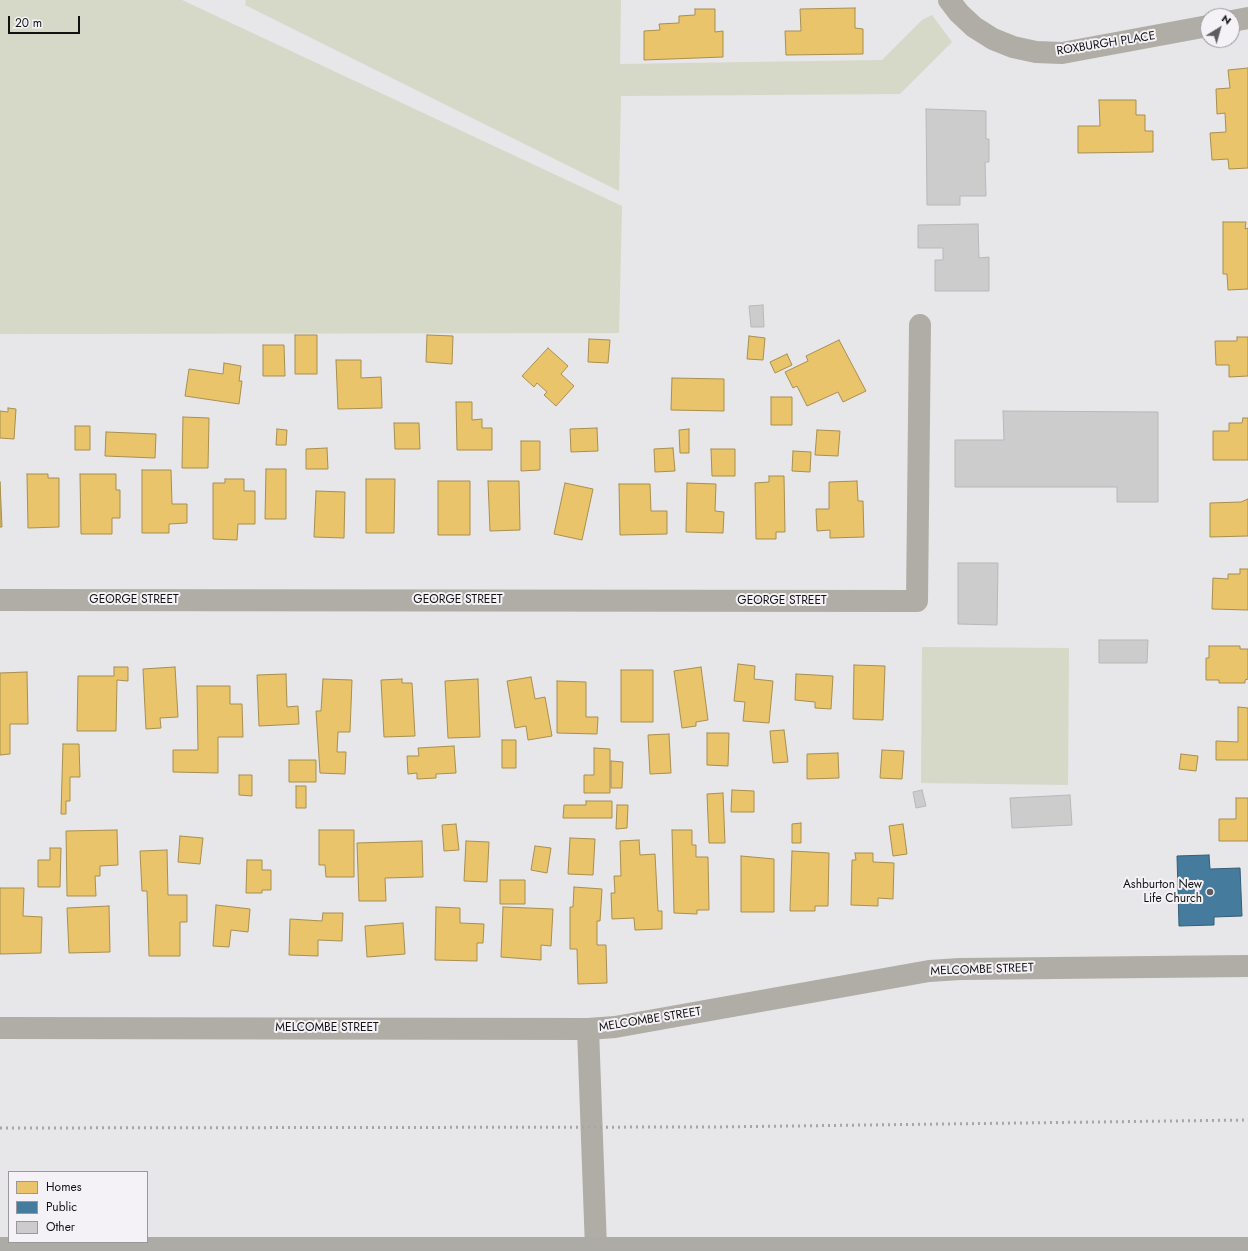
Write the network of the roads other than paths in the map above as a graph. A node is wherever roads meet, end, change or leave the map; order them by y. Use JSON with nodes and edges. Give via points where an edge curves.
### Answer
{"nodes":[{"id":1,"x":949,"y":0,"type":"edge"},
{"id":2,"x":1200,"y":27,"type":"edge"},
{"id":3,"x":920,"y":325,"type":"dead end"},
{"id":4,"x":0,"y":600,"type":"edge"},
{"id":5,"x":1248,"y":966,"type":"edge"},
{"id":6,"x":0,"y":1028,"type":"edge"},
{"id":7,"x":588,"y":1029,"type":"junction"},
{"id":8,"x":0,"y":1248,"type":"edge"},
{"id":9,"x":596,"y":1248,"type":"junction"},
{"id":10,"x":1248,"y":1248,"type":"edge"},
{"id":11,"x":961,"y":1250,"type":"edge"}],
"edges":[{"from":1,"to":2,"type":"street","name":"ROXBURGH PLACE","via":[[974,27],[993,39],[1036,52],[1062,53]]},
{"from":3,"to":4,"type":"street","name":"GEORGE STREET","via":[[917,601]]},
{"from":5,"to":7,"type":"street","name":"MELCOMBE STREET","via":[[929,971],[615,1027]]},
{"from":6,"to":7,"type":"street","name":"MELCOMBE STREET"},
{"from":7,"to":9,"type":"street"},
{"from":8,"to":9,"type":"highway"},
{"from":9,"to":11,"type":"highway"},
{"from":10,"to":11,"type":"highway"}]}
